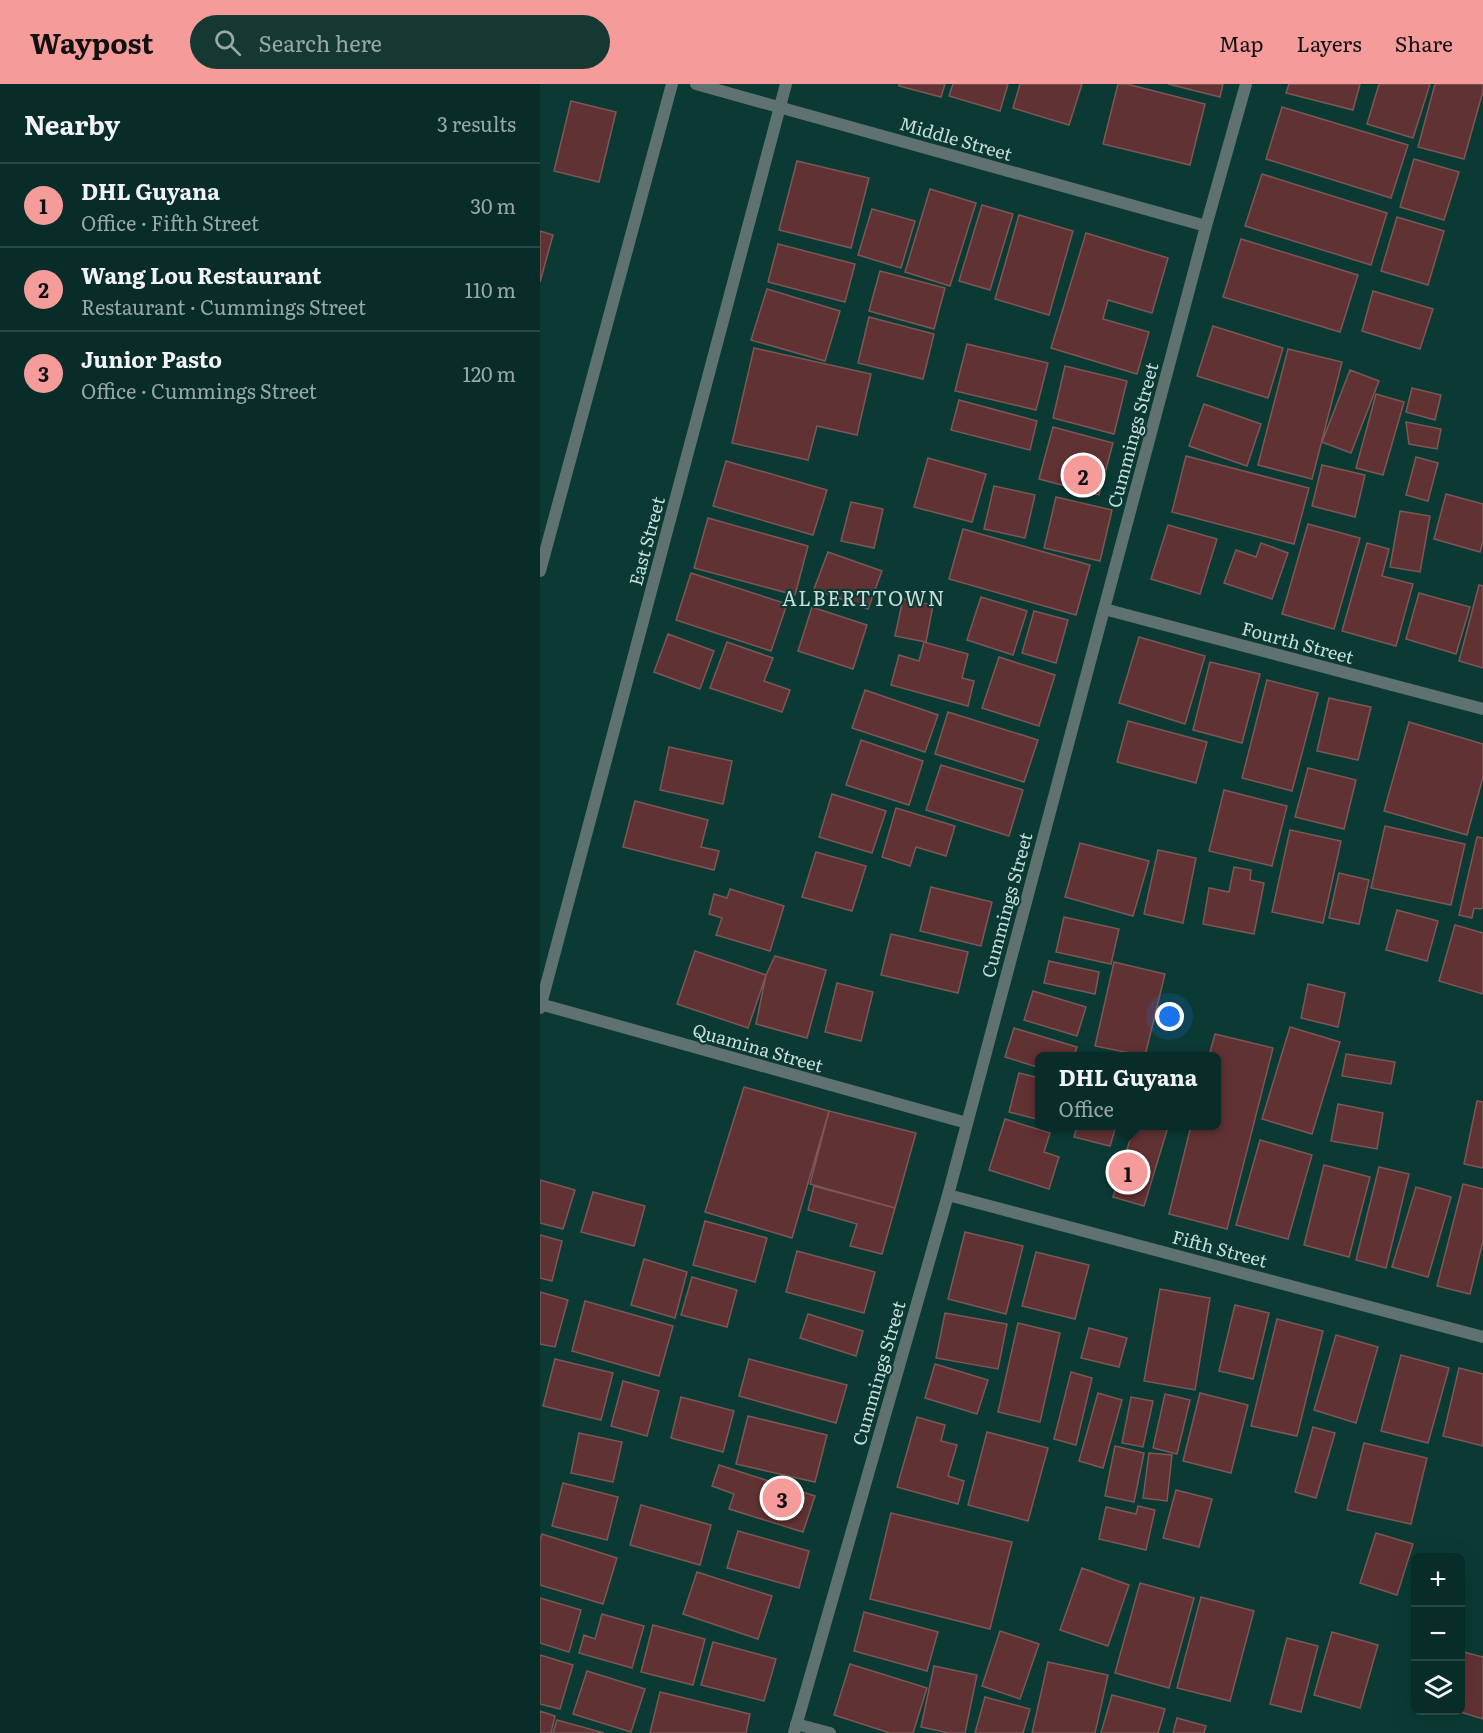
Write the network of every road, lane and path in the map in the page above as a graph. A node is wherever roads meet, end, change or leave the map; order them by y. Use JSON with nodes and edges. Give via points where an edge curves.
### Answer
{"nodes":[{"id":1,"x":672,"y":84,"type":"edge"},
{"id":2,"x":696,"y":84,"type":"edge"},
{"id":3,"x":786,"y":84,"type":"edge"},
{"id":4,"x":1246,"y":84,"type":"edge"},
{"id":5,"x":780,"y":108,"type":"junction"},
{"id":6,"x":1206,"y":226,"type":"junction"},
{"id":7,"x":540,"y":571,"type":"edge"},
{"id":8,"x":1104,"y":609,"type":"junction"},
{"id":9,"x":1483,"y":709,"type":"edge"},
{"id":10,"x":540,"y":1006,"type":"edge"},
{"id":11,"x":967,"y":1123,"type":"junction"},
{"id":12,"x":948,"y":1195,"type":"junction"},
{"id":13,"x":1483,"y":1337,"type":"edge"},
{"id":14,"x":795,"y":1728,"type":"edge"},
{"id":15,"x":830,"y":1733,"type":"edge"}],
"edges":[{"from":1,"to":7,"type":"street"},
{"from":2,"to":5,"type":"street","name":"Middle Street"},
{"from":3,"to":5,"type":"street","name":"East Street"},
{"from":4,"to":6,"type":"street","name":"Cummings Street"},
{"from":5,"to":6,"type":"street","name":"Middle Street"},
{"from":5,"to":10,"type":"street","name":"East Street"},
{"from":6,"to":8,"type":"street","name":"Cummings Street"},
{"from":8,"to":9,"type":"street","name":"Fourth Street"},
{"from":8,"to":11,"type":"street","name":"Cummings Street"},
{"from":10,"to":11,"type":"street","name":"Quamina Street"},
{"from":11,"to":12,"type":"street","name":"Cummings Street"},
{"from":12,"to":13,"type":"street","name":"Fifth Street"},
{"from":12,"to":14,"type":"street","name":"Cummings Street"},
{"from":14,"to":15,"type":"street"}]}
